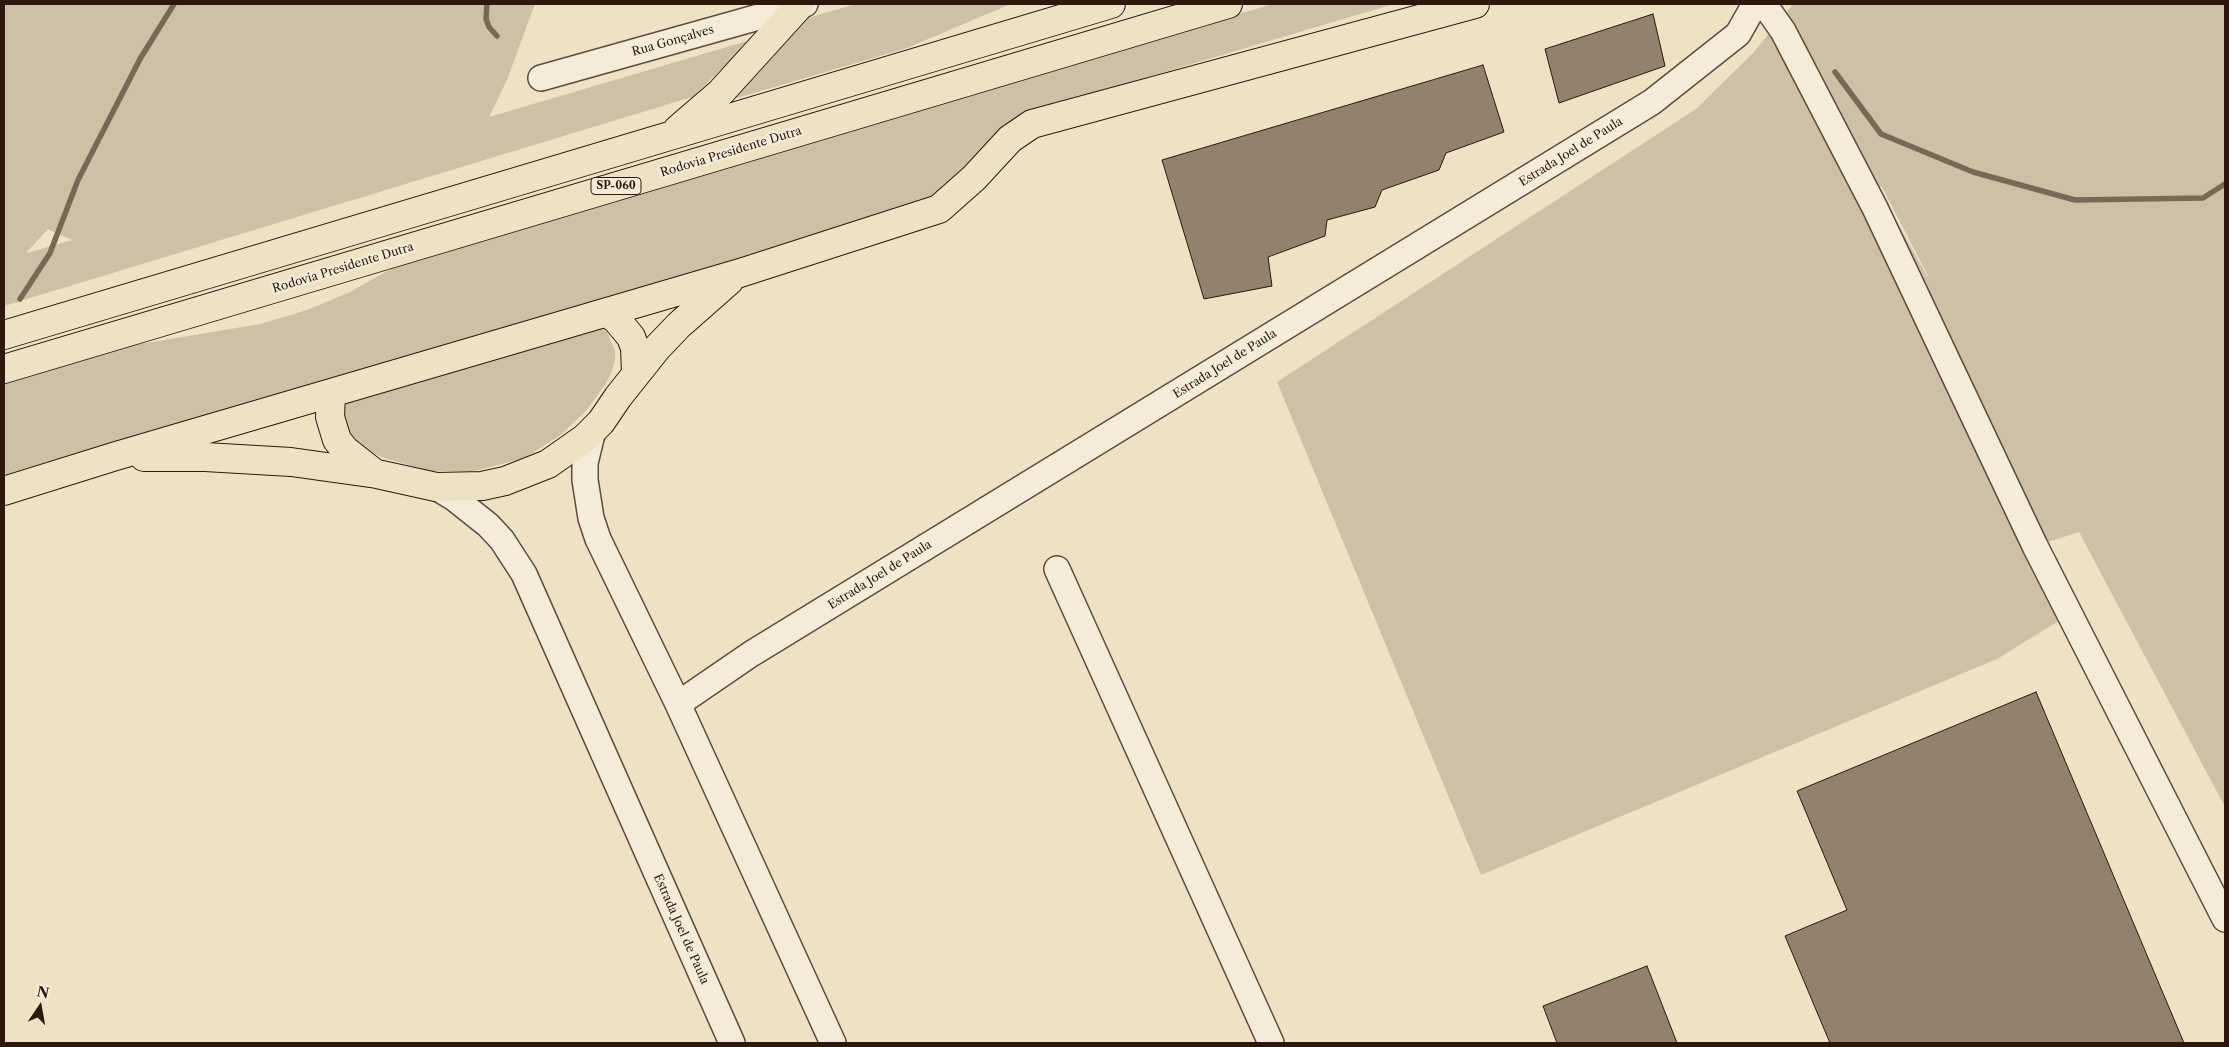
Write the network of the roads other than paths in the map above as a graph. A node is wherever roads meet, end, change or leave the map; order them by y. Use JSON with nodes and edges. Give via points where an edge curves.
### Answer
{"nodes":[{"id":1,"x":801,"y":4,"type":"edge"},
{"id":2,"x":1108,"y":4,"type":"edge"},
{"id":3,"x":1228,"y":4,"type":"edge"},
{"id":4,"x":1474,"y":4,"type":"edge"},
{"id":5,"x":1755,"y":4,"type":"edge"},
{"id":6,"x":1764,"y":4,"type":"edge"},
{"id":7,"x":541,"y":78,"type":"dead end"},
{"id":8,"x":670,"y":135,"type":"junction"},
{"id":9,"x":737,"y":274,"type":"junction"},
{"id":10,"x":607,"y":313,"type":"junction"},
{"id":11,"x":4,"y":335,"type":"edge"},
{"id":12,"x":4,"y":369,"type":"edge"},
{"id":13,"x":636,"y":373,"type":"junction"},
{"id":14,"x":332,"y":393,"type":"junction"},
{"id":15,"x":593,"y":430,"type":"junction"},
{"id":16,"x":116,"y":456,"type":"junction"},
{"id":17,"x":377,"y":474,"type":"junction"},
{"id":18,"x":436,"y":487,"type":"junction"},
{"id":19,"x":4,"y":491,"type":"edge"},
{"id":20,"x":1057,"y":569,"type":"dead end"},
{"id":21,"x":678,"y":704,"type":"junction"},
{"id":22,"x":2225,"y":919,"type":"edge"},
{"id":23,"x":732,"y":1043,"type":"edge"},
{"id":24,"x":833,"y":1043,"type":"edge"},
{"id":25,"x":1271,"y":1043,"type":"edge"}],
"edges":[{"from":1,"to":7,"type":"street","name":"Rua Gonçalves"},
{"from":1,"to":8,"type":"main road","via":[[721,92]]},
{"from":2,"to":8,"type":"main road","number":"SP-060"},
{"from":3,"to":12,"type":"main road","name":"Rodovia Presidente Dutra","number":"SP-060"},
{"from":4,"to":9,"type":"main road","via":[[1032,124],[1010,138],[974,178],[939,209]]},
{"from":5,"to":21,"type":"street","name":"Estrada Joel de Paula","via":[[1738,34],[1652,102],[752,654]]},
{"from":6,"to":22,"type":"street","via":[[1783,31],[1875,208],[2035,546]]},
{"from":8,"to":11,"type":"main road","number":"SP-060"},
{"from":9,"to":10,"type":"main road"},
{"from":9,"to":13,"type":"main road","via":[[679,325]]},
{"from":10,"to":13,"type":"main road","via":[[631,337]]},
{"from":10,"to":14,"type":"main road"},
{"from":13,"to":15,"type":"main road"},
{"from":14,"to":16,"type":"main road"},
{"from":14,"to":17,"type":"main road","via":[[330,417],[337,440],[354,459]]},
{"from":15,"to":18,"type":"main road","via":[[567,452],[527,474],[482,486]]},
{"from":15,"to":21,"type":"street","via":[[585,463],[587,496],[598,539]]},
{"from":16,"to":17,"type":"main road","via":[[248,459]]},
{"from":16,"to":19,"type":"main road"},
{"from":17,"to":18,"type":"main road"},
{"from":18,"to":23,"type":"street","name":"Estrada Joel de Paula","via":[[488,526],[502,540],[524,574]]},
{"from":20,"to":25,"type":"street"},
{"from":21,"to":24,"type":"street"}]}
